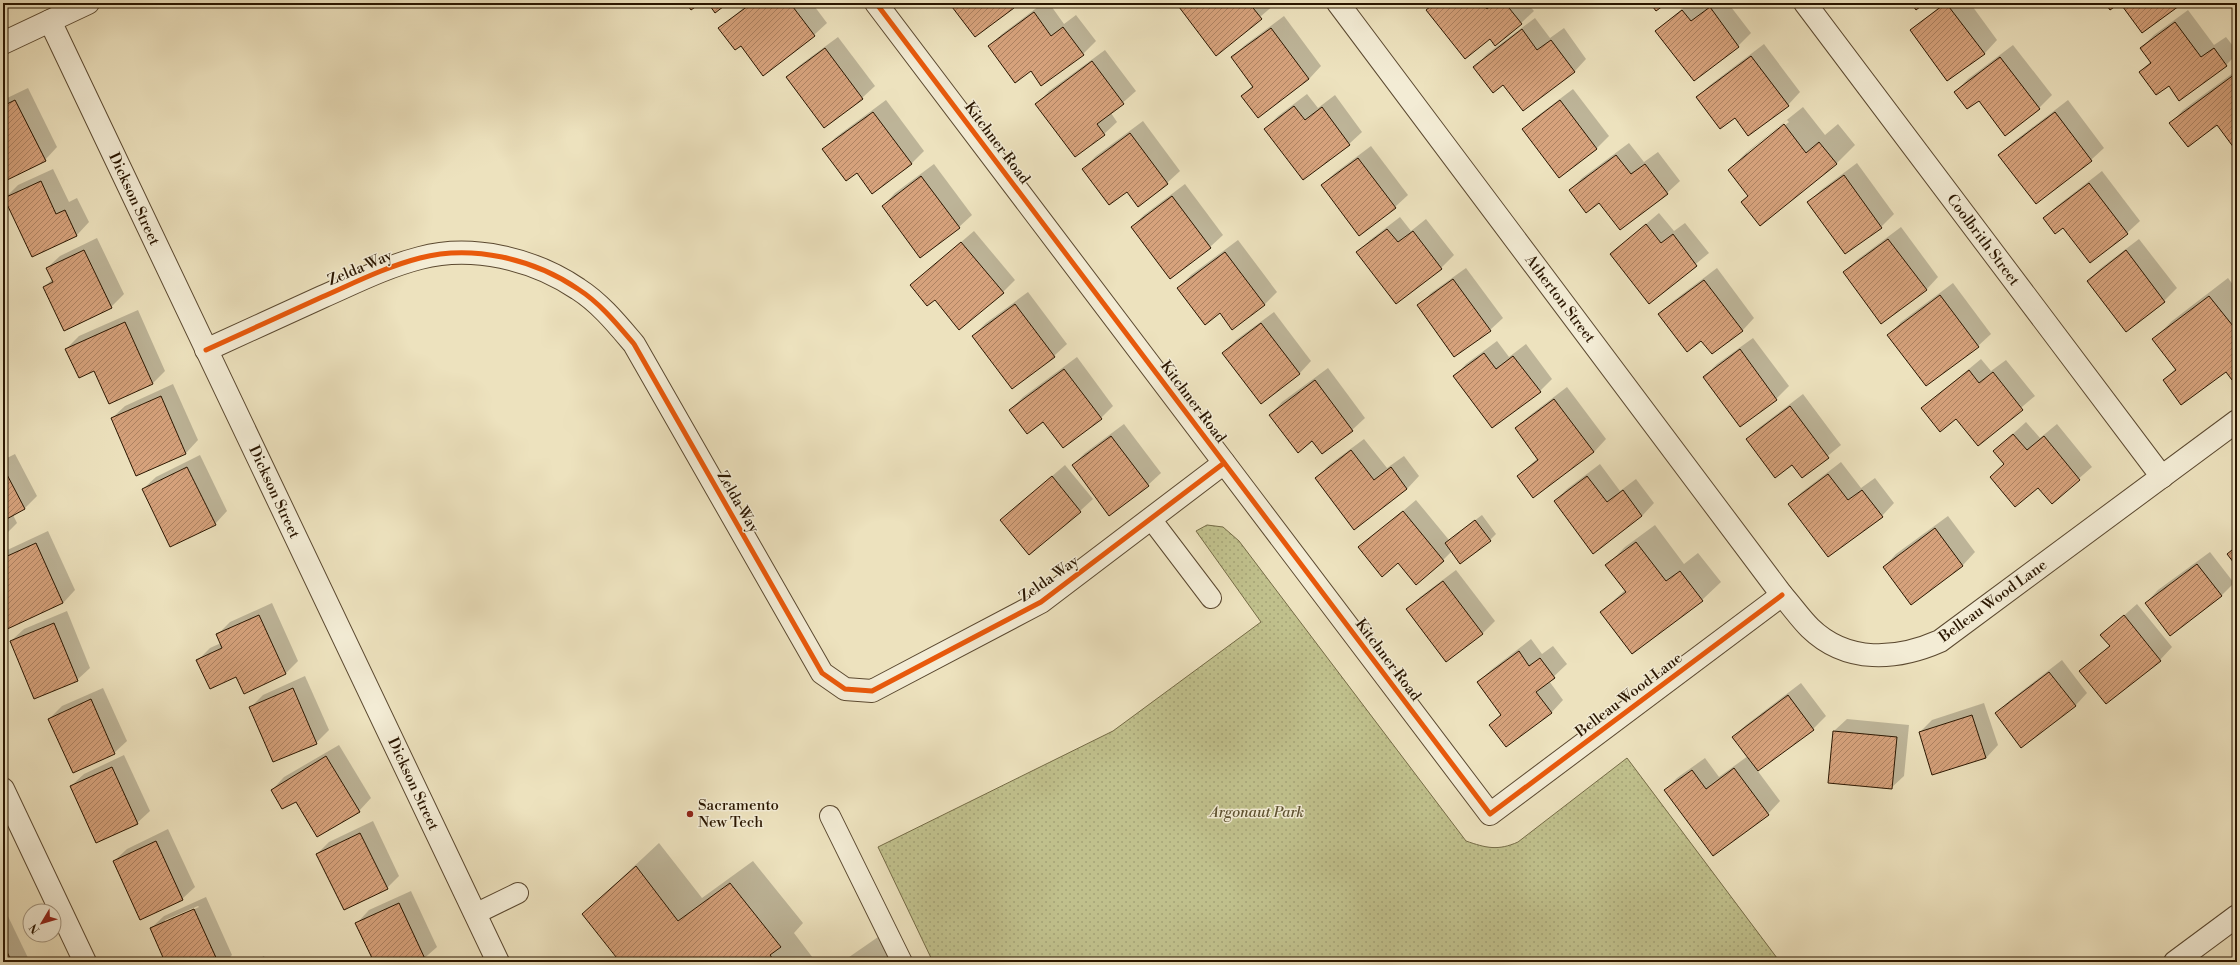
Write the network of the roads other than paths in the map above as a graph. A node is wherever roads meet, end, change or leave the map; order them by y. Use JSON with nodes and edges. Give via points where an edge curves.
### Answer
{"nodes":[{"id":1,"x":88,"y":3,"type":"edge"},
{"id":2,"x":876,"y":3,"type":"edge"},
{"id":3,"x":1338,"y":3,"type":"edge"},
{"id":4,"x":1805,"y":3,"type":"edge"},
{"id":5,"x":50,"y":21,"type":"junction"},
{"id":6,"x":3,"y":43,"type":"edge"},
{"id":7,"x":206,"y":350,"type":"junction"},
{"id":8,"x":2237,"y":421,"type":"edge"},
{"id":9,"x":1224,"y":463,"type":"junction"},
{"id":10,"x":2162,"y":477,"type":"junction"},
{"id":11,"x":1151,"y":519,"type":"junction"},
{"id":12,"x":1782,"y":595,"type":"junction"},
{"id":13,"x":1211,"y":598,"type":"dead end"},
{"id":14,"x":3,"y":789,"type":"edge"},
{"id":15,"x":1490,"y":814,"type":"joint"},
{"id":16,"x":830,"y":816,"type":"dead end"},
{"id":17,"x":518,"y":893,"type":"dead end"},
{"id":18,"x":475,"y":914,"type":"junction"},
{"id":19,"x":2237,"y":916,"type":"edge"},
{"id":20,"x":85,"y":962,"type":"edge"},
{"id":21,"x":498,"y":962,"type":"edge"},
{"id":22,"x":902,"y":962,"type":"edge"},
{"id":23,"x":2175,"y":962,"type":"edge"}],
"edges":[{"from":1,"to":5,"type":"street"},
{"from":2,"to":9,"type":"street","name":"Kitchner Road"},
{"from":3,"to":12,"type":"street","name":"Atherton Street"},
{"from":4,"to":10,"type":"street","name":"Coolbrith Street"},
{"from":5,"to":6,"type":"street"},
{"from":5,"to":7,"type":"street","name":"Dickson Street"},
{"from":7,"to":11,"type":"street","name":"Zelda Way","via":[[387,268],[421,258],[449,254],[492,255],[534,266],[579,289],[612,317],[634,344],[822,673],[844,689],[872,691],[1041,602]]},
{"from":7,"to":18,"type":"street","name":"Dickson Street"},
{"from":8,"to":10,"type":"street","name":"Belleau Wood Lane"},
{"from":9,"to":11,"type":"street","name":"Zelda Way"},
{"from":9,"to":15,"type":"street","name":"Kitchner Road"},
{"from":10,"to":12,"type":"street","name":"Belleau Wood Lane","via":[[1940,641],[1918,651],[1870,656],[1833,644],[1811,629]]},
{"from":11,"to":13,"type":"lane"},
{"from":12,"to":15,"type":"street","name":"Belleau Wood Lane"},
{"from":14,"to":20,"type":"street"},
{"from":16,"to":22,"type":"lane"},
{"from":17,"to":18,"type":"lane"},
{"from":18,"to":21,"type":"street","name":"Dickson Street"},
{"from":19,"to":23,"type":"street"}]}
